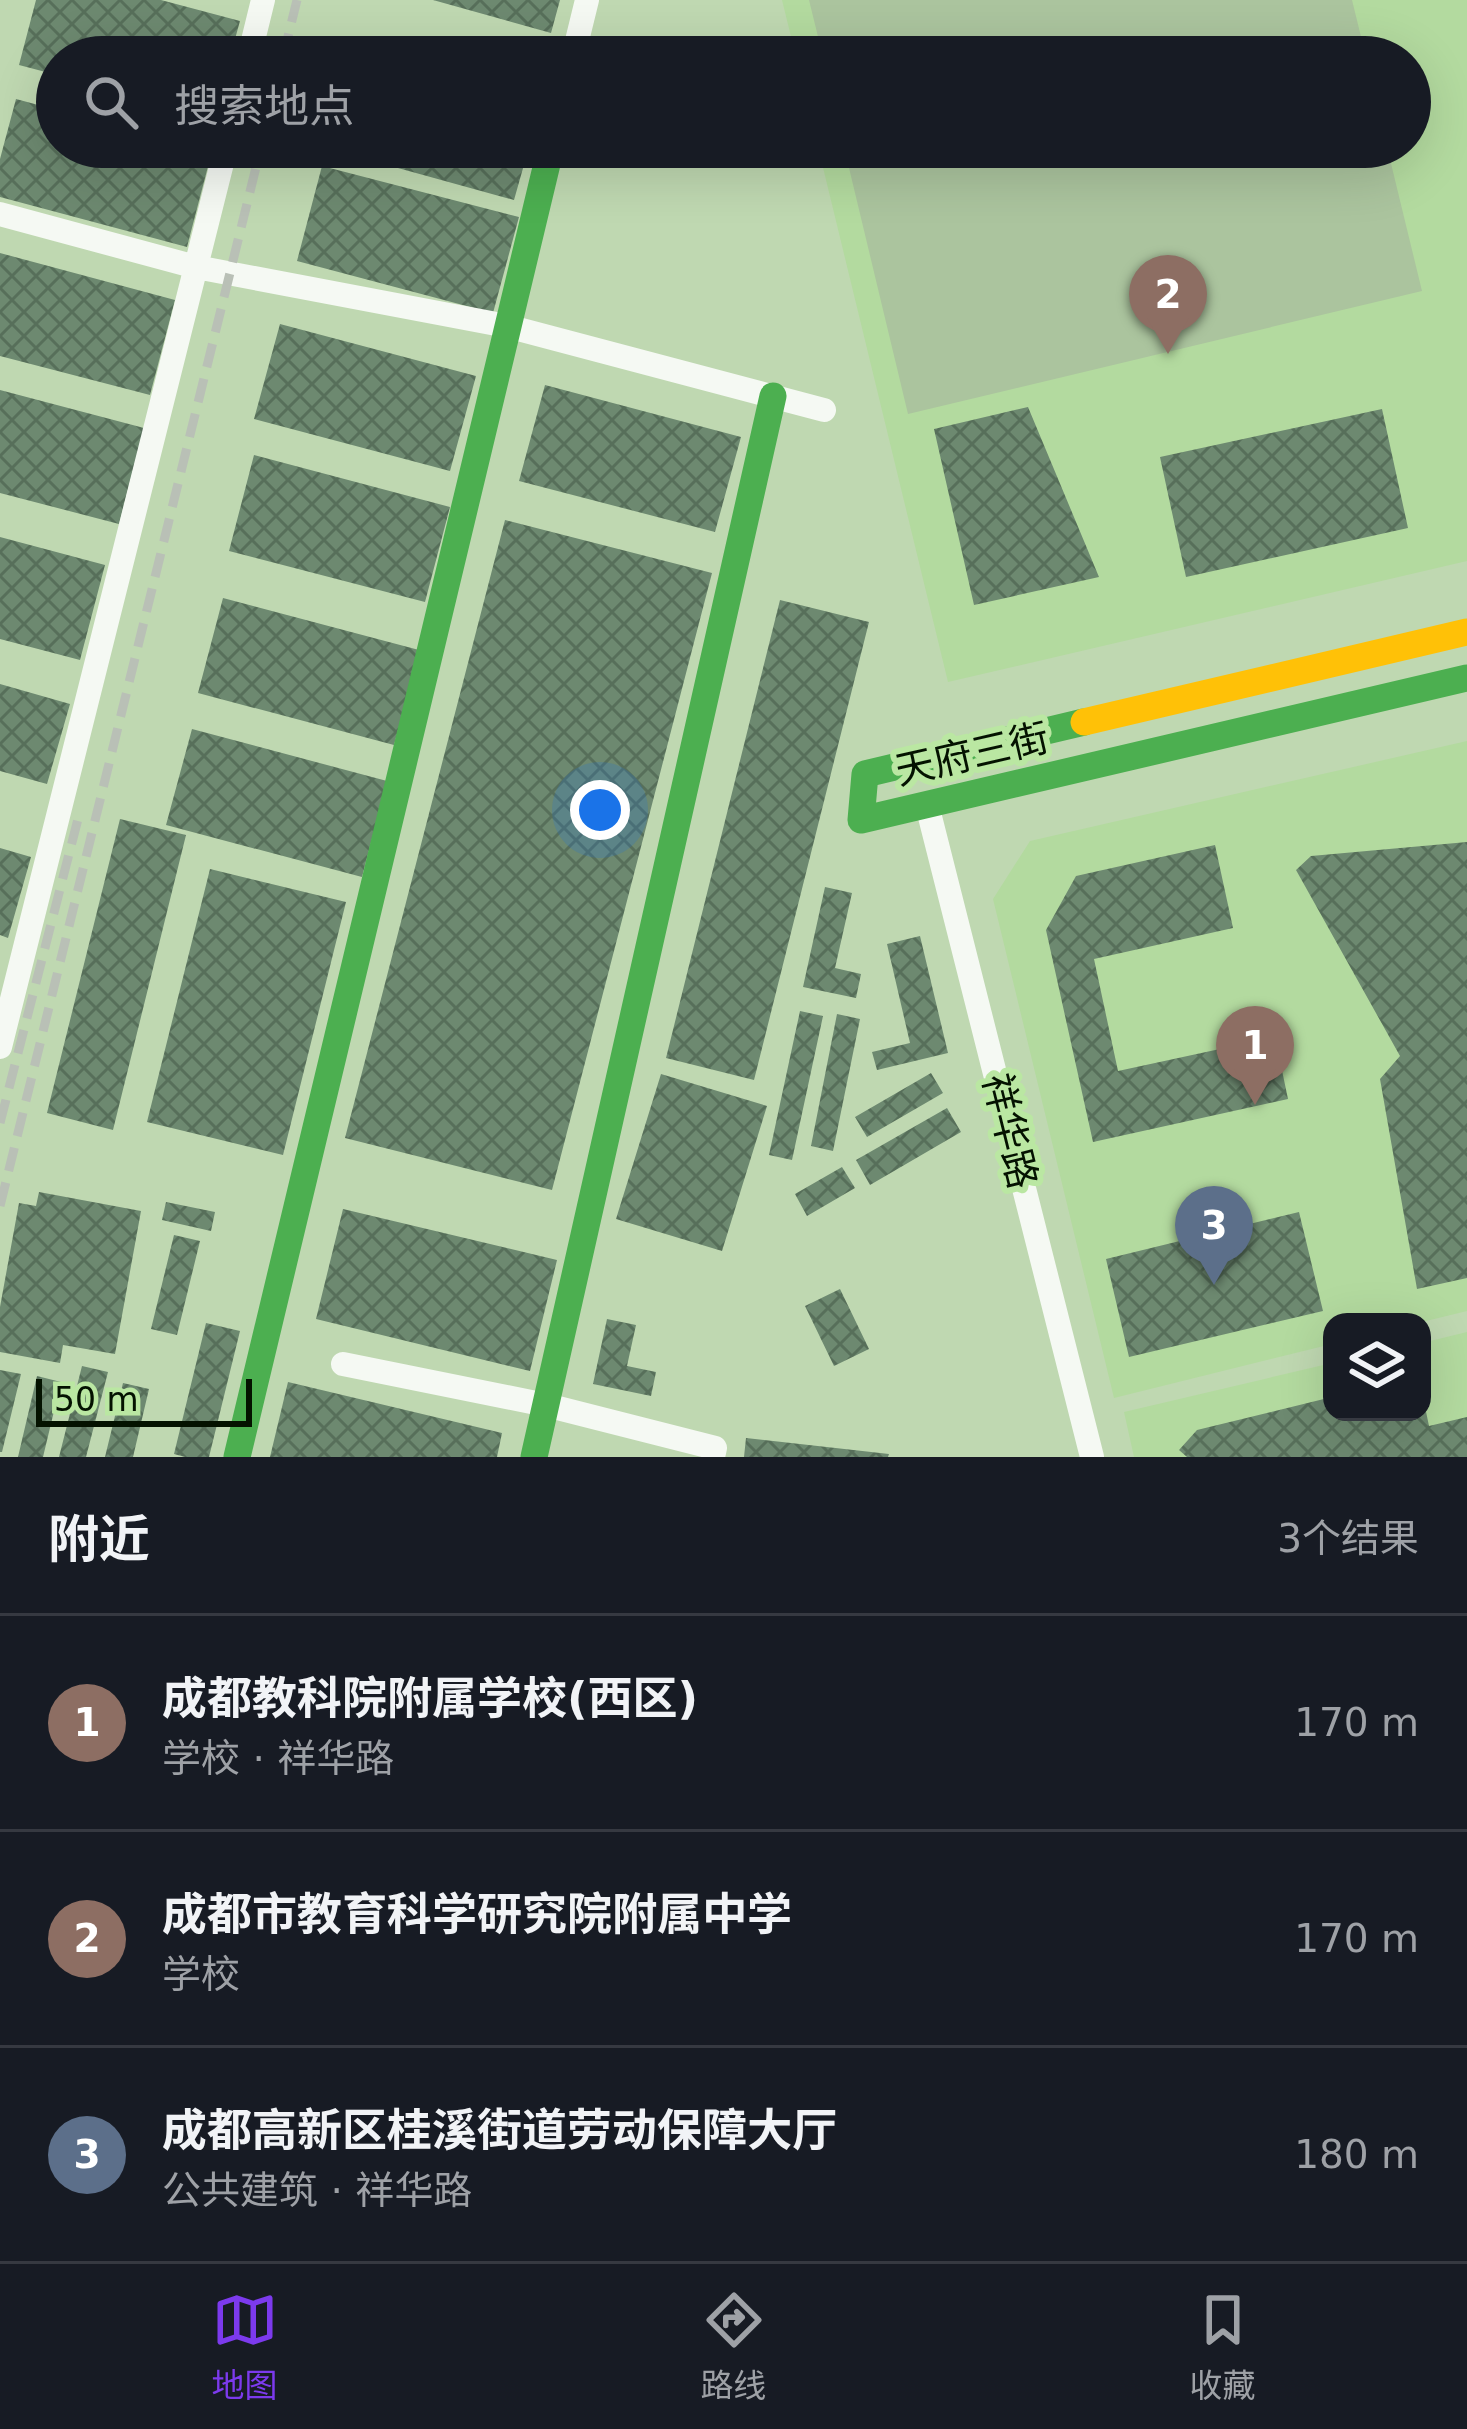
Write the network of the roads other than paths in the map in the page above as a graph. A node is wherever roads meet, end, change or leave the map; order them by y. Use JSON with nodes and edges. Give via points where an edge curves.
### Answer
{"nodes":[{"id":1,"x":263,"y":0,"type":"edge"},
{"id":2,"x":587,"y":0,"type":"edge"},
{"id":3,"x":254,"y":36,"type":"edge"},
{"id":4,"x":578,"y":36,"type":"edge"},
{"id":5,"x":221,"y":168,"type":"edge"},
{"id":6,"x":546,"y":168,"type":"edge"},
{"id":7,"x":0,"y":214,"type":"edge"},
{"id":8,"x":196,"y":267,"type":"junction"},
{"id":9,"x":507,"y":326,"type":"junction"},
{"id":10,"x":773,"y":396,"type":"junction"},
{"id":11,"x":824,"y":410,"type":"dead end"},
{"id":12,"x":1467,"y":632,"type":"edge"},
{"id":13,"x":1467,"y":678,"type":"edge"},
{"id":14,"x":927,"y":805,"type":"junction"},
{"id":15,"x":0,"y":1047,"type":"edge"},
{"id":16,"x":344,"y":1364,"type":"dead end"},
{"id":17,"x":546,"y":1405,"type":"junction"},
{"id":18,"x":237,"y":1457,"type":"edge"},
{"id":19,"x":534,"y":1457,"type":"edge"},
{"id":20,"x":713,"y":1457,"type":"edge"},
{"id":21,"x":1092,"y":1457,"type":"edge"}],
"edges":[{"from":1,"to":3,"type":"street"},
{"from":2,"to":4,"type":"street"},
{"from":5,"to":8,"type":"street"},
{"from":6,"to":9,"type":"street"},
{"from":7,"to":8,"type":"street"},
{"from":8,"to":9,"type":"street"},
{"from":8,"to":15,"type":"street"},
{"from":9,"to":10,"type":"street"},
{"from":9,"to":18,"type":"street"},
{"from":10,"to":11,"type":"street"},
{"from":10,"to":17,"type":"street"},
{"from":12,"to":14,"type":"street","name":"天府三街","via":[[865,775],[861,820]]},
{"from":13,"to":14,"type":"street","name":"天府三街"},
{"from":14,"to":21,"type":"street","name":"祥华路"},
{"from":16,"to":17,"type":"street"},
{"from":17,"to":19,"type":"street"},
{"from":17,"to":20,"type":"street","via":[[715,1448]]}]}
